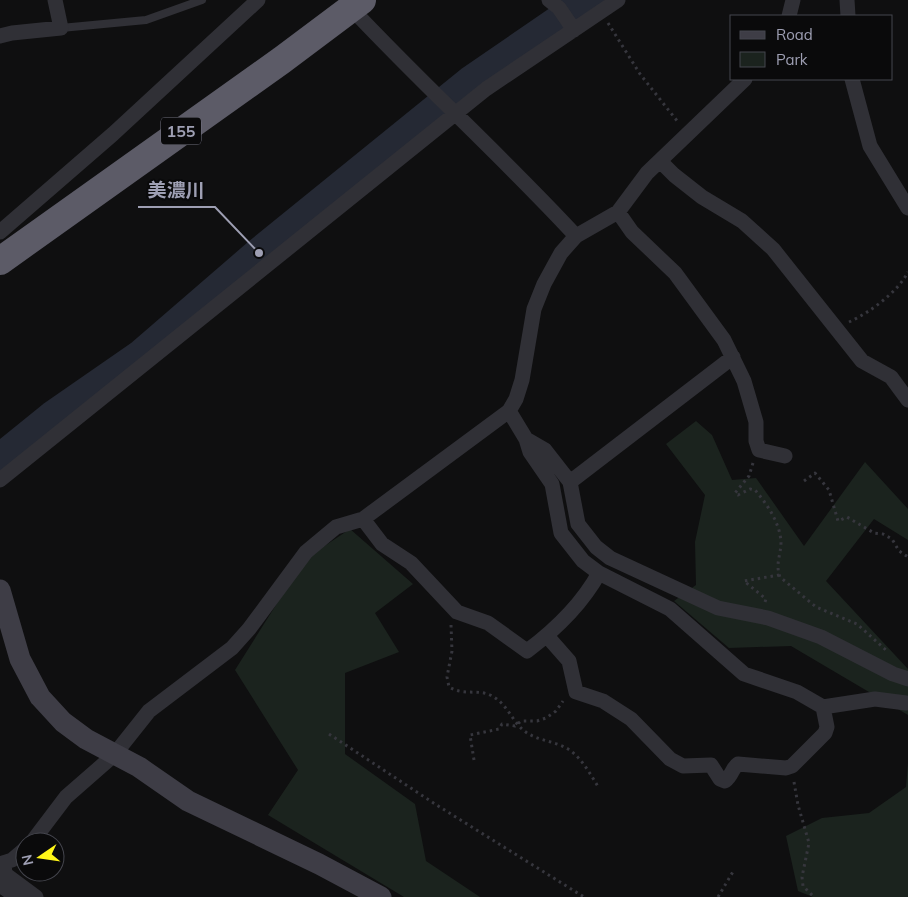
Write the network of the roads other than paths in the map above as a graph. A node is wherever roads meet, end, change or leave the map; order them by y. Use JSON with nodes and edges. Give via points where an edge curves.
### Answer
{"nodes":[{"id":1,"x":55,"y":0,"type":"edge"},
{"id":2,"x":202,"y":0,"type":"edge"},
{"id":3,"x":618,"y":0,"type":"edge"},
{"id":4,"x":793,"y":0,"type":"edge"},
{"id":5,"x":847,"y":0,"type":"edge"},
{"id":6,"x":254,"y":1,"type":"edge"},
{"id":7,"x":178,"y":4,"type":"edge"},
{"id":8,"x":356,"y":4,"type":"edge"},
{"id":9,"x":554,"y":4,"type":"edge"},
{"id":10,"x":789,"y":15,"type":"edge"},
{"id":11,"x":848,"y":15,"type":"edge"},
{"id":12,"x":61,"y":28,"type":"junction"},
{"id":13,"x":574,"y":30,"type":"junction"},
{"id":14,"x":0,"y":36,"type":"edge"},
{"id":15,"x":744,"y":80,"type":"edge"},
{"id":16,"x":852,"y":80,"type":"edge"},
{"id":17,"x":455,"y":115,"type":"junction"},
{"id":18,"x":660,"y":161,"type":"junction"},
{"id":19,"x":908,"y":208,"type":"edge"},
{"id":20,"x":618,"y":212,"type":"junction"},
{"id":21,"x":0,"y":232,"type":"edge"},
{"id":22,"x":576,"y":236,"type":"junction"},
{"id":23,"x":0,"y":260,"type":"edge"},
{"id":24,"x":733,"y":357,"type":"junction"},
{"id":25,"x":908,"y":400,"type":"edge"},
{"id":26,"x":509,"y":411,"type":"junction"},
{"id":27,"x":526,"y":439,"type":"junction"},
{"id":28,"x":785,"y":456,"type":"dead end"},
{"id":29,"x":0,"y":480,"type":"edge"},
{"id":30,"x":570,"y":482,"type":"junction"},
{"id":31,"x":363,"y":519,"type":"junction"},
{"id":32,"x":599,"y":573,"type":"junction"},
{"id":33,"x":0,"y":590,"type":"edge"},
{"id":34,"x":547,"y":636,"type":"junction"},
{"id":35,"x":908,"y":679,"type":"edge"},
{"id":36,"x":906,"y":703,"type":"dead end"},
{"id":37,"x":823,"y":707,"type":"junction"},
{"id":38,"x":114,"y":755,"type":"junction"},
{"id":39,"x":40,"y":832,"type":"edge"},
{"id":40,"x":15,"y":857,"type":"edge"},
{"id":41,"x":2,"y":864,"type":"edge"},
{"id":42,"x":0,"y":887,"type":"edge"},
{"id":43,"x":17,"y":897,"type":"edge"},
{"id":44,"x":36,"y":897,"type":"edge"},
{"id":45,"x":381,"y":897,"type":"edge"}],
"edges":[{"from":1,"to":12,"type":"street"},
{"from":2,"to":7,"type":"lane"},
{"from":3,"to":13,"type":"street"},
{"from":4,"to":10,"type":"street"},
{"from":5,"to":11,"type":"street"},
{"from":6,"to":21,"type":"street","via":[[113,134]]},
{"from":7,"to":12,"type":"lane","via":[[146,20]]},
{"from":8,"to":17,"type":"street"},
{"from":8,"to":23,"type":"highway","number":"155"},
{"from":9,"to":13,"type":"street"},
{"from":12,"to":14,"type":"street"},
{"from":13,"to":17,"type":"street","via":[[486,89]]},
{"from":15,"to":18,"type":"street"},
{"from":16,"to":19,"type":"street","via":[[870,146]]},
{"from":17,"to":22,"type":"street","via":[[527,183]]},
{"from":17,"to":29,"type":"street"},
{"from":18,"to":20,"type":"street","via":[[647,172]]},
{"from":18,"to":25,"type":"street","via":[[674,176],[742,221],[773,249],[862,361],[891,377]]},
{"from":20,"to":22,"type":"street"},
{"from":20,"to":24,"type":"street","via":[[632,232],[675,273]]},
{"from":22,"to":26,"type":"street","via":[[561,253],[534,309],[522,380]]},
{"from":24,"to":28,"type":"street","via":[[756,422],[759,450]]},
{"from":24,"to":30,"type":"street"},
{"from":26,"to":27,"type":"street"},
{"from":26,"to":31,"type":"street"},
{"from":27,"to":30,"type":"street","via":[[545,450]]},
{"from":27,"to":32,"type":"street","via":[[530,452],[552,484],[561,533],[583,560]]},
{"from":30,"to":35,"type":"street","via":[[578,524],[596,547],[610,558],[718,608],[761,617],[821,637]]},
{"from":31,"to":34,"type":"street","via":[[382,544],[411,563],[455,610],[488,622],[527,651]]},
{"from":31,"to":38,"type":"street","via":[[336,527],[306,552],[232,648],[149,711]]},
{"from":32,"to":34,"type":"street","via":[[590,590]]},
{"from":32,"to":37,"type":"street","via":[[670,609],[744,674],[797,692]]},
{"from":33,"to":38,"type":"street","via":[[20,659],[40,697],[63,722]]},
{"from":34,"to":37,"type":"street","via":[[569,661],[579,694],[603,701],[632,719],[670,759],[683,766],[711,765],[725,781],[738,764],[792,766],[825,733]]},
{"from":36,"to":37,"type":"street","via":[[875,699]]},
{"from":38,"to":39,"type":"street","via":[[66,797]]},
{"from":38,"to":45,"type":"street","via":[[139,767],[188,801]]},
{"from":40,"to":41,"type":"street"},
{"from":41,"to":44,"type":"street","via":[[5,874]]},
{"from":42,"to":43,"type":"street"}]}
